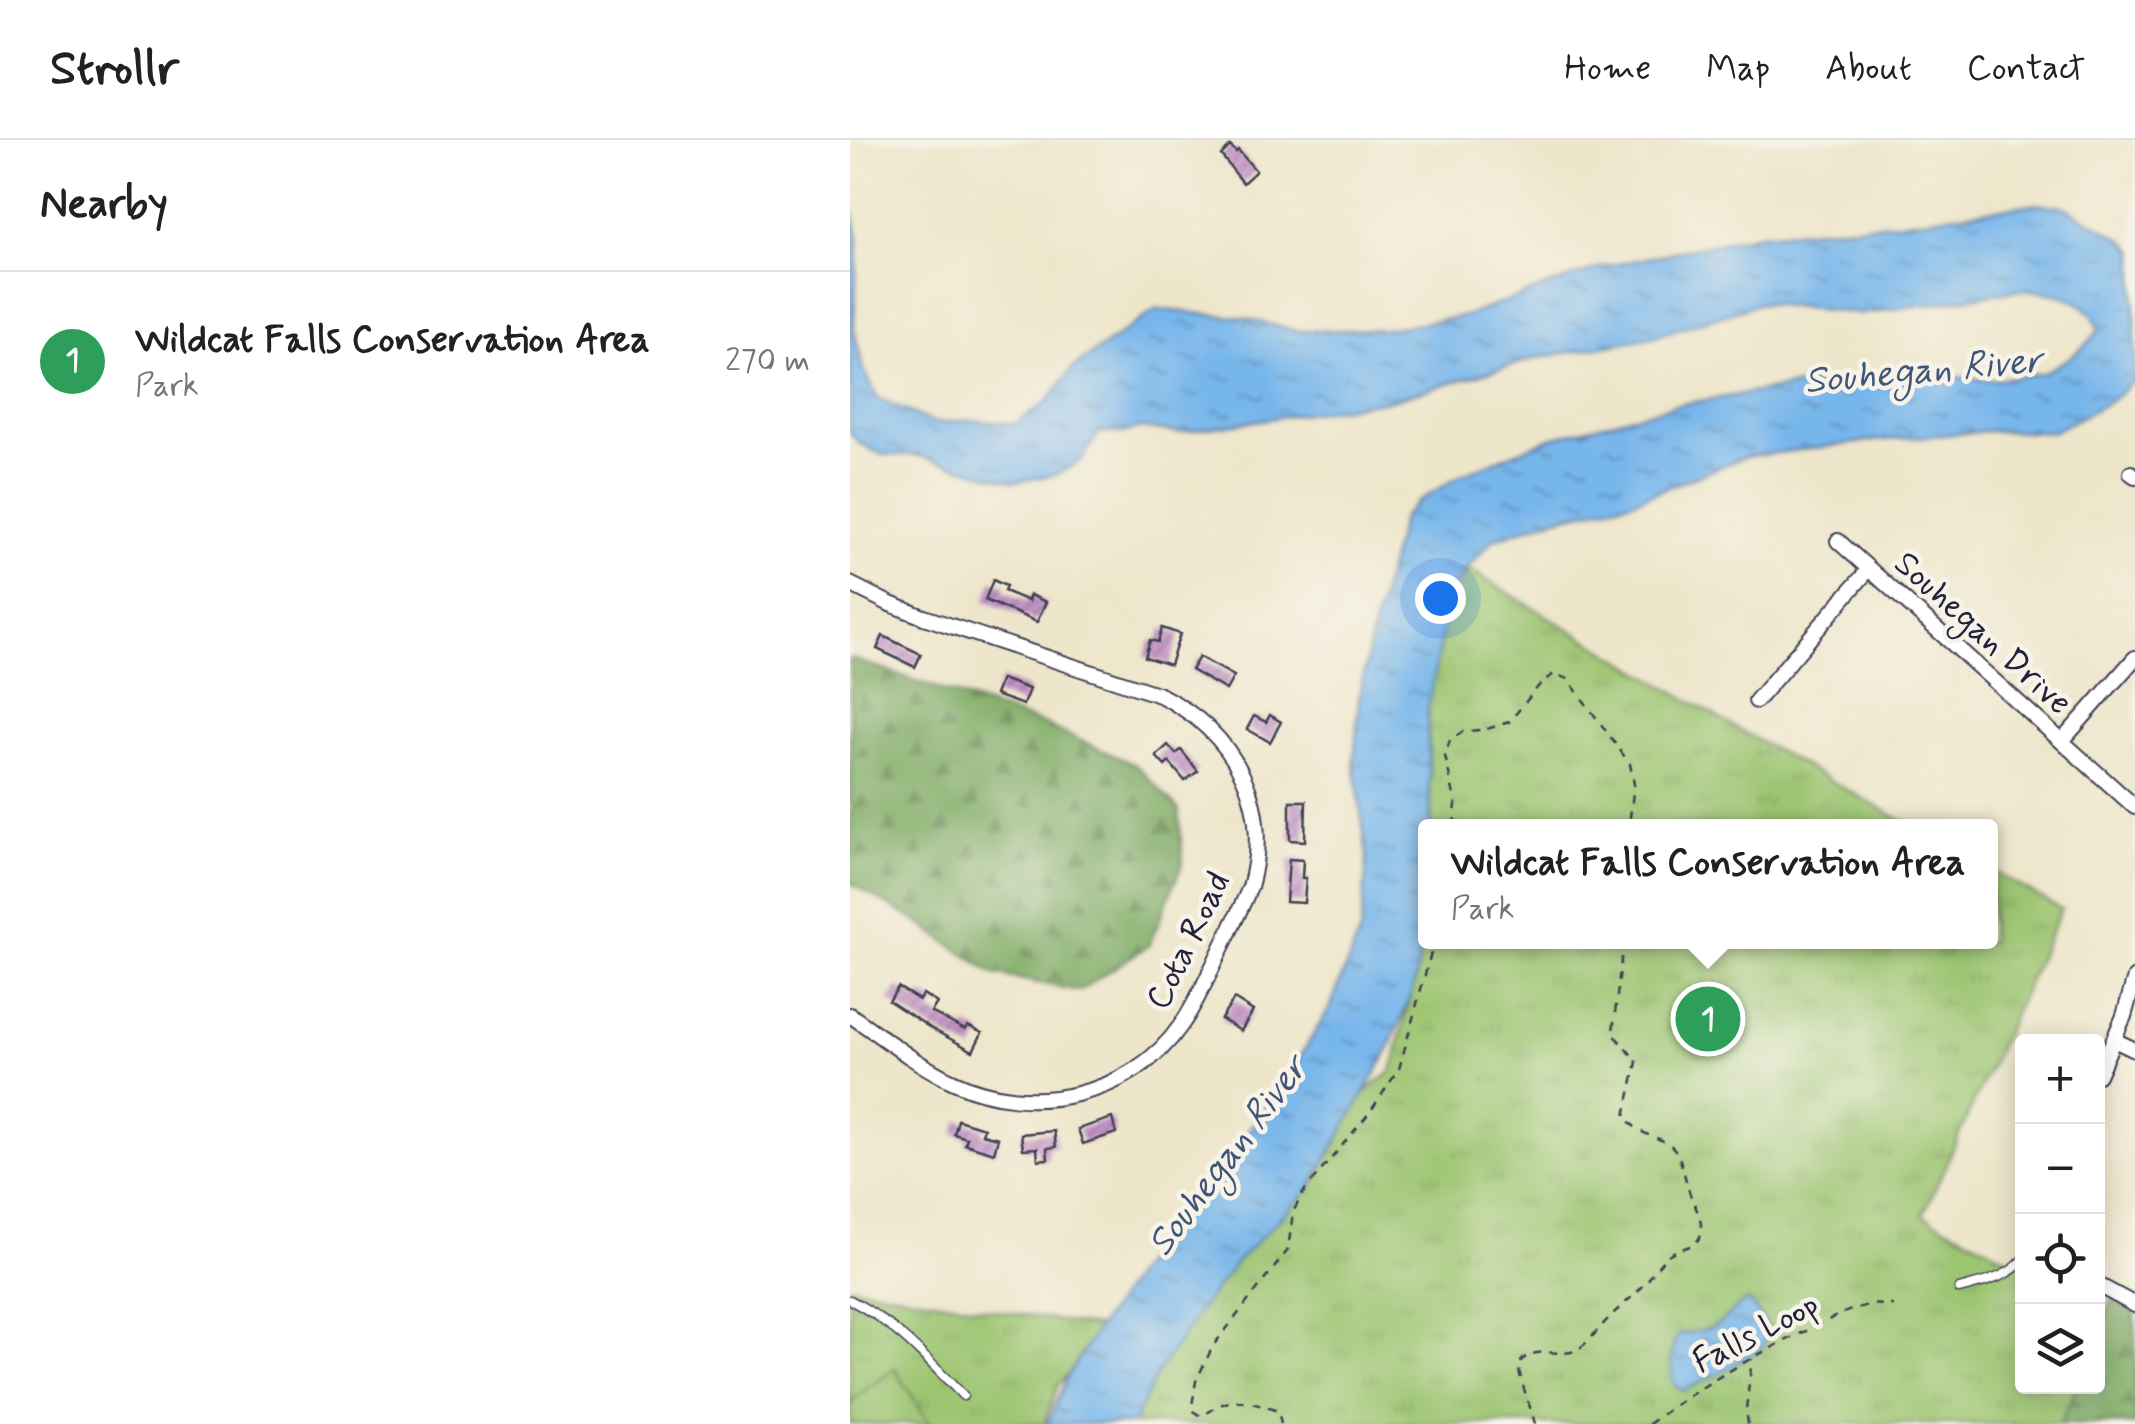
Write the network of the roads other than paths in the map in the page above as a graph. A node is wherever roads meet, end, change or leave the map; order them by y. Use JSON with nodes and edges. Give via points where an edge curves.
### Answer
{"nodes":[{"id":1,"x":1838,"y":542,"type":"dead end"},
{"id":2,"x":1869,"y":569,"type":"junction"},
{"id":3,"x":850,"y":584,"type":"edge"},
{"id":4,"x":2135,"y":658,"type":"edge"},
{"id":5,"x":1756,"y":701,"type":"dead end"},
{"id":6,"x":2062,"y":742,"type":"junction"},
{"id":7,"x":2135,"y":807,"type":"edge"},
{"id":8,"x":2135,"y":977,"type":"edge"},
{"id":9,"x":850,"y":1015,"type":"edge"},
{"id":10,"x":2114,"y":1040,"type":"junction"},
{"id":11,"x":2135,"y":1050,"type":"edge"},
{"id":12,"x":2105,"y":1060,"type":"edge"},
{"id":13,"x":2015,"y":1268,"type":"edge"},
{"id":14,"x":1959,"y":1289,"type":"dead end"},
{"id":15,"x":2105,"y":1289,"type":"edge"},
{"id":16,"x":850,"y":1300,"type":"edge"},
{"id":17,"x":2135,"y":1304,"type":"edge"},
{"id":18,"x":963,"y":1396,"type":"dead end"}],
"edges":[{"from":1,"to":2,"type":"street","name":"Souhegan Drive"},
{"from":2,"to":5,"type":"street"},
{"from":2,"to":6,"type":"street","name":"Souhegan Drive"},
{"from":3,"to":9,"type":"street","name":"Cota Road","via":[[924,617],[1178,704],[1222,742],[1244,776],[1256,847],[1250,887],[1180,1027],[1150,1058],[1094,1090],[1032,1100],[972,1089]]},
{"from":4,"to":6,"type":"street"},
{"from":6,"to":7,"type":"street","name":"Souhegan Drive"},
{"from":8,"to":10,"type":"street"},
{"from":10,"to":11,"type":"street"},
{"from":10,"to":12,"type":"street"},
{"from":13,"to":14,"type":"lane"},
{"from":15,"to":17,"type":"street"},
{"from":16,"to":18,"type":"lane","via":[[897,1333]]}]}
